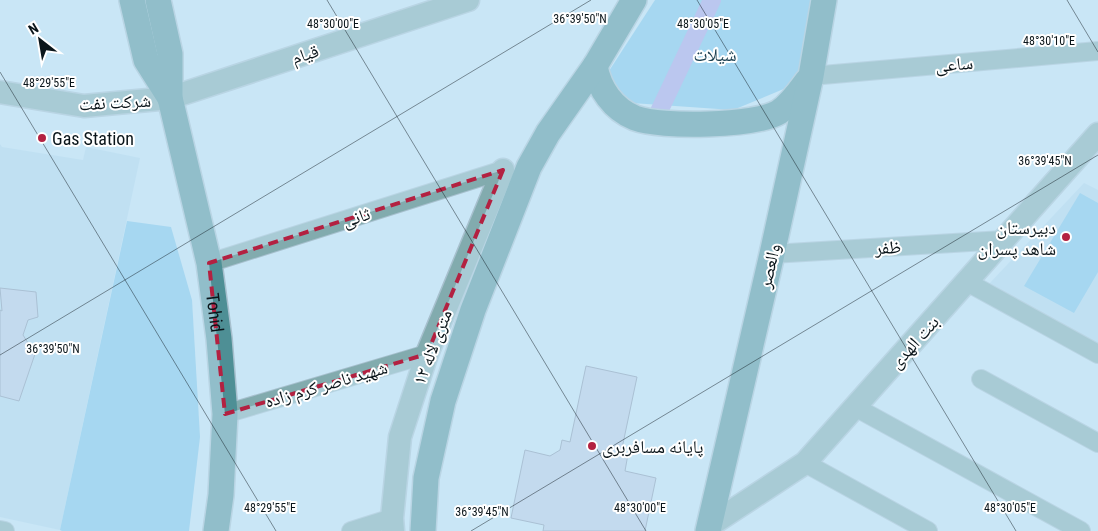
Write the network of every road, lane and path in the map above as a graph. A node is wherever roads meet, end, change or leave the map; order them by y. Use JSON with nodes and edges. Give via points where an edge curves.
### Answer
{"nodes":[{"id":1,"x":132,"y":0,"type":"edge"},
{"id":2,"x":158,"y":0,"type":"edge"},
{"id":3,"x":468,"y":0,"type":"edge"},
{"id":4,"x":634,"y":0,"type":"edge"},
{"id":5,"x":824,"y":0,"type":"edge"},
{"id":6,"x":1098,"y":51,"type":"edge"},
{"id":7,"x":594,"y":66,"type":"junction"},
{"id":8,"x":810,"y":76,"type":"junction"},
{"id":9,"x":0,"y":92,"type":"edge"},
{"id":10,"x":170,"y":98,"type":"junction"},
{"id":11,"x":1098,"y":134,"type":"edge"},
{"id":12,"x":503,"y":170,"type":"joint"},
{"id":13,"x":1003,"y":240,"type":"junction"},
{"id":14,"x":772,"y":254,"type":"junction"},
{"id":15,"x":209,"y":263,"type":"junction"},
{"id":16,"x":967,"y":282,"type":"junction"},
{"id":17,"x":428,"y":354,"type":"junction"},
{"id":18,"x":1098,"y":354,"type":"edge"},
{"id":19,"x":981,"y":378,"type":"dead end"},
{"id":20,"x":855,"y":407,"type":"junction"},
{"id":21,"x":225,"y":414,"type":"junction"},
{"id":22,"x":1098,"y":443,"type":"edge"},
{"id":23,"x":805,"y":463,"type":"junction"},
{"id":24,"x":392,"y":524,"type":"edge"},
{"id":25,"x":712,"y":529,"type":"edge"},
{"id":26,"x":0,"y":530,"type":"edge"},
{"id":27,"x":5,"y":531,"type":"edge"},
{"id":28,"x":216,"y":531,"type":"edge"},
{"id":29,"x":351,"y":531,"type":"edge"},
{"id":30,"x":423,"y":531,"type":"edge"},
{"id":31,"x":928,"y":531,"type":"edge"},
{"id":32,"x":1081,"y":531,"type":"edge"}],
"edges":[{"from":1,"to":10,"type":"main road","name":"Tohid","via":[[146,60]]},
{"from":2,"to":10,"type":"main road","name":"Tohid","via":[[170,54]]},
{"from":3,"to":10,"type":"street","name":"قیام"},
{"from":4,"to":7,"type":"main road"},
{"from":5,"to":8,"type":"main road","name":"والعصر"},
{"from":6,"to":8,"type":"street","name":"ساعی"},
{"from":7,"to":8,"type":"main road","via":[[600,86],[614,104],[636,118],[654,122],[730,124],[758,120],[778,113],[792,101]]},
{"from":7,"to":30,"type":"main road","via":[[529,167],[473,310],[444,401],[428,469]]},
{"from":8,"to":14,"type":"main road","name":"والعصر"},
{"from":9,"to":10,"type":"street","name":"شرکت نفت","via":[[84,106]]},
{"from":10,"to":15,"type":"main road","name":"Tohid"},
{"from":11,"to":13,"type":"street","name":"بنت الهدی"},
{"from":12,"to":15,"type":"street","name":"ثانی"},
{"from":12,"to":17,"type":"street","name":"۱۲ متری لاله"},
{"from":13,"to":14,"type":"street","name":"ظفر"},
{"from":13,"to":16,"type":"street","name":"بنت الهدی"},
{"from":14,"to":25,"type":"main road","name":"والعصر"},
{"from":15,"to":21,"type":"main road","name":"Tohid"},
{"from":16,"to":18,"type":"street"},
{"from":16,"to":20,"type":"street","name":"بنت الهدی"},
{"from":17,"to":21,"type":"street","name":"شهید ناصر کرم زاده"},
{"from":17,"to":24,"type":"street","name":"۱۲ متری لاله","via":[[400,437]]},
{"from":19,"to":22,"type":"street"},
{"from":20,"to":23,"type":"street","name":"بنت الهدی"},
{"from":20,"to":32,"type":"street"},
{"from":21,"to":28,"type":"main road","name":"Tohid"},
{"from":23,"to":25,"type":"street","name":"بنت الهدی"},
{"from":23,"to":31,"type":"street"},
{"from":24,"to":29,"type":"street"},
{"from":26,"to":27,"type":"street"}]}
